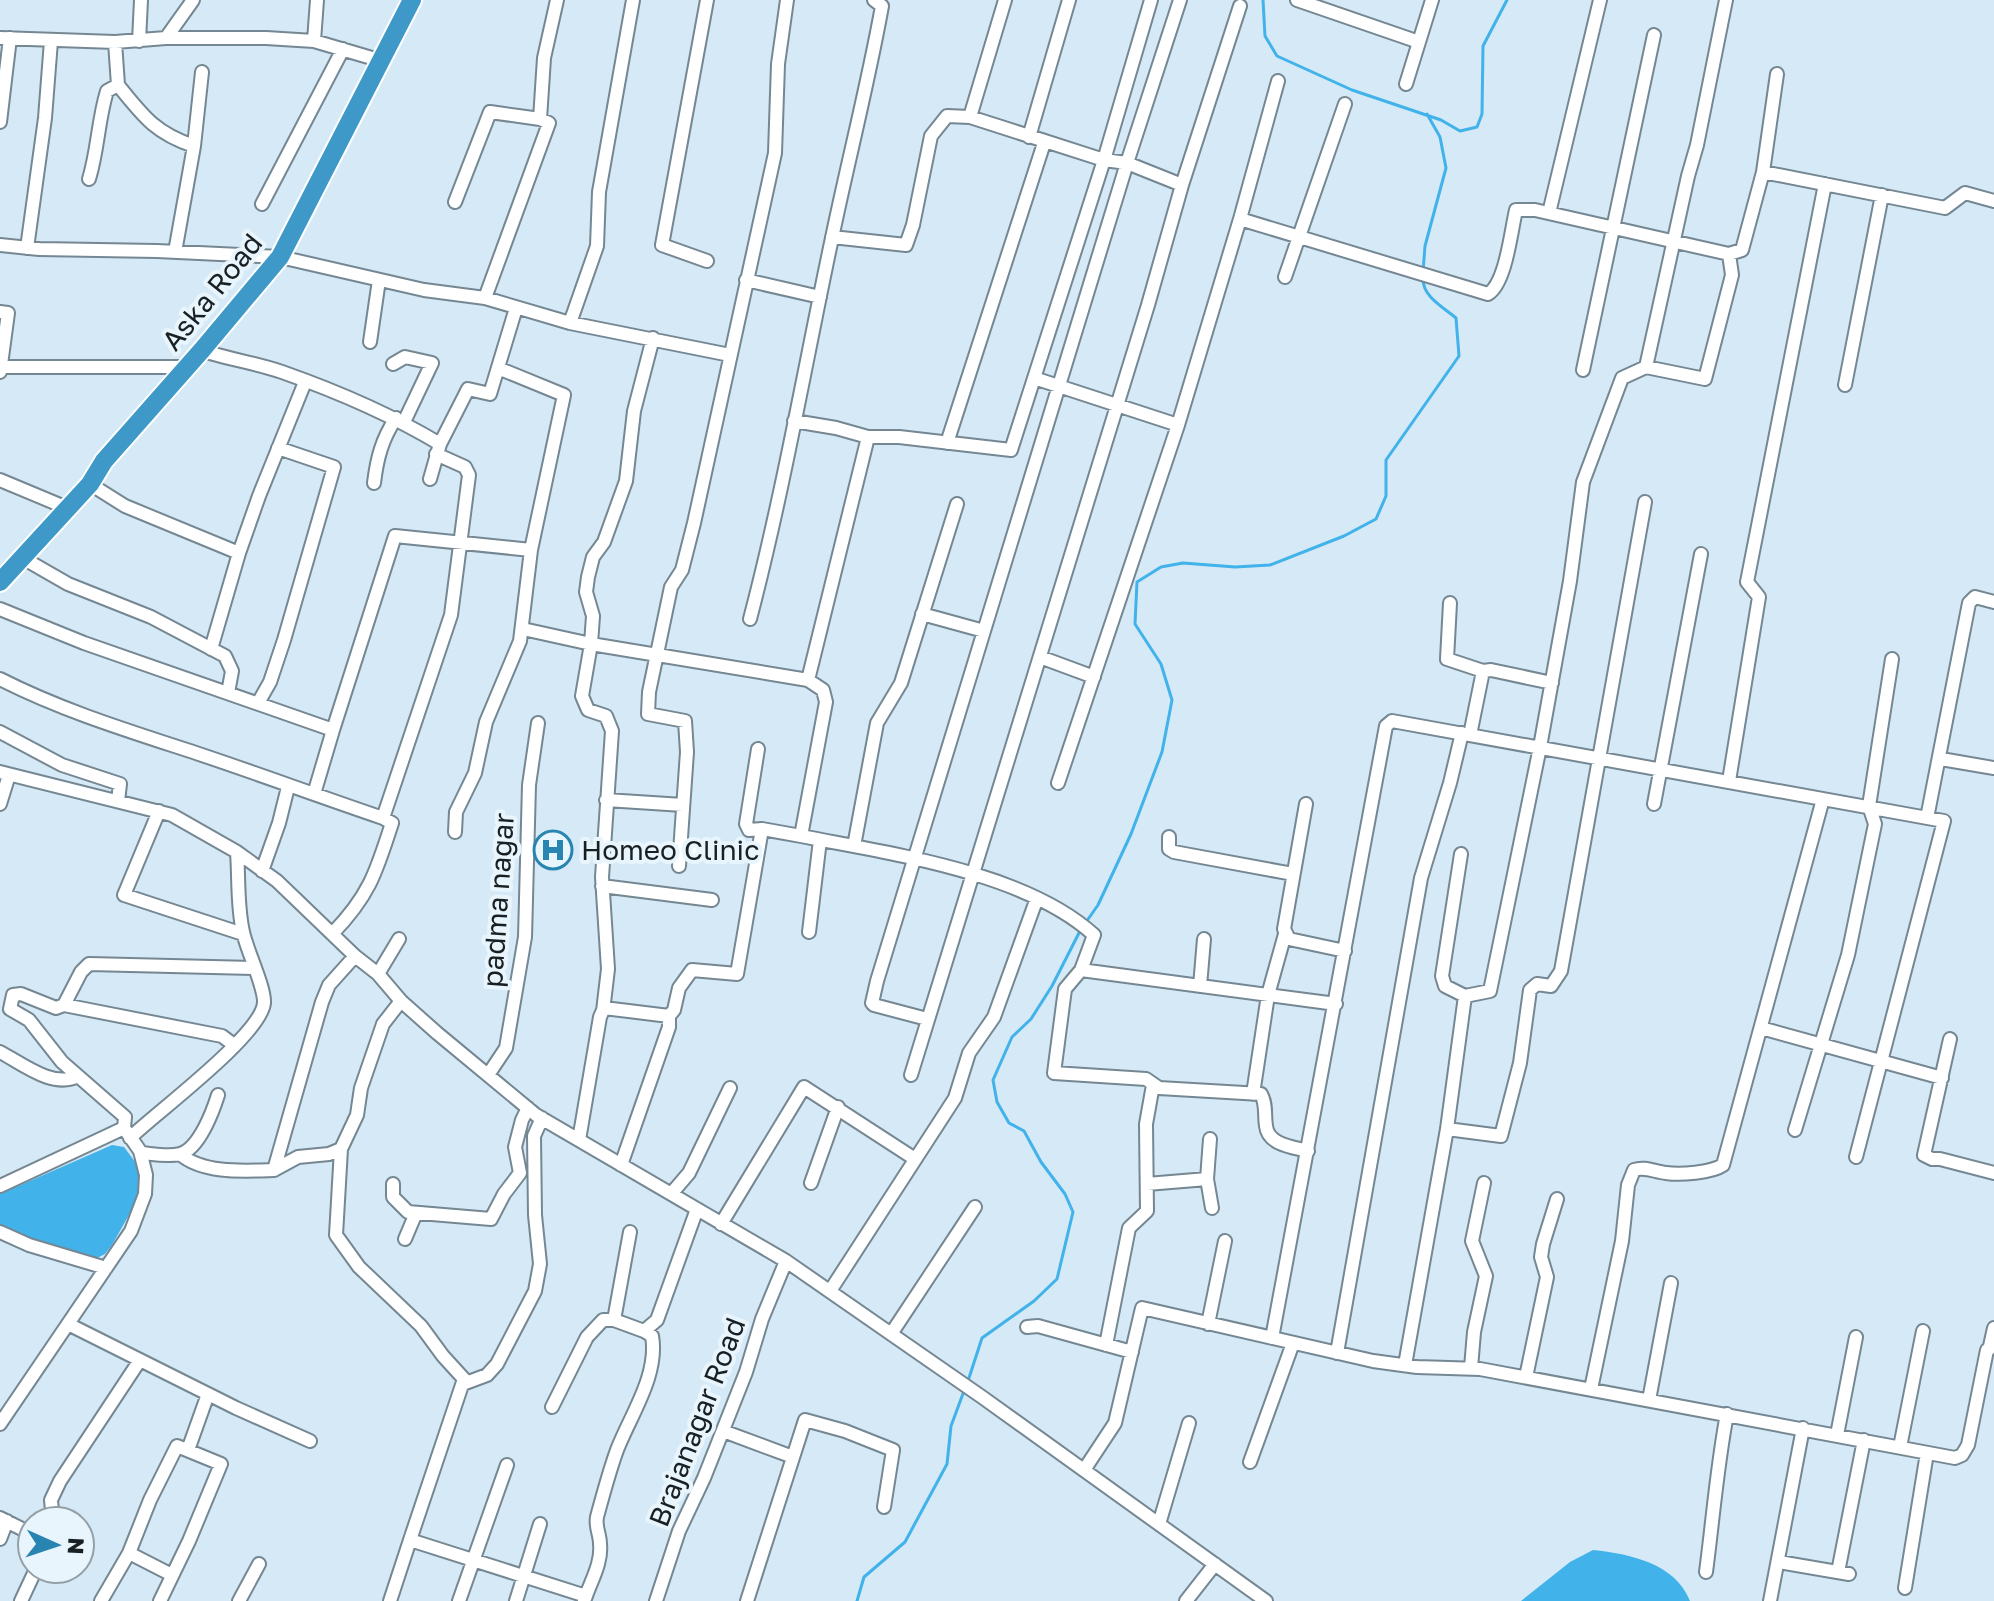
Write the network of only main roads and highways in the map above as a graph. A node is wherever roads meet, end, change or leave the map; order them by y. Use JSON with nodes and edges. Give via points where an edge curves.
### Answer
{"nodes":[{"id":1,"x":412,"y":0,"type":"edge"},
{"id":2,"x":420,"y":0,"type":"edge"},
{"id":3,"x":286,"y":258,"type":"junction"},
{"id":4,"x":90,"y":484,"type":"junction"},
{"id":5,"x":0,"y":582,"type":"edge"}],
"edges":[{"from":1,"to":3,"type":"highway","name":"Aska Road"},
{"from":2,"to":3,"type":"highway"},
{"from":3,"to":4,"type":"highway","via":[[210,353]]},
{"from":3,"to":4,"type":"highway","name":"Aska Road","via":[[104,461]]},
{"from":4,"to":5,"type":"highway","name":"Aska Road"}]}
